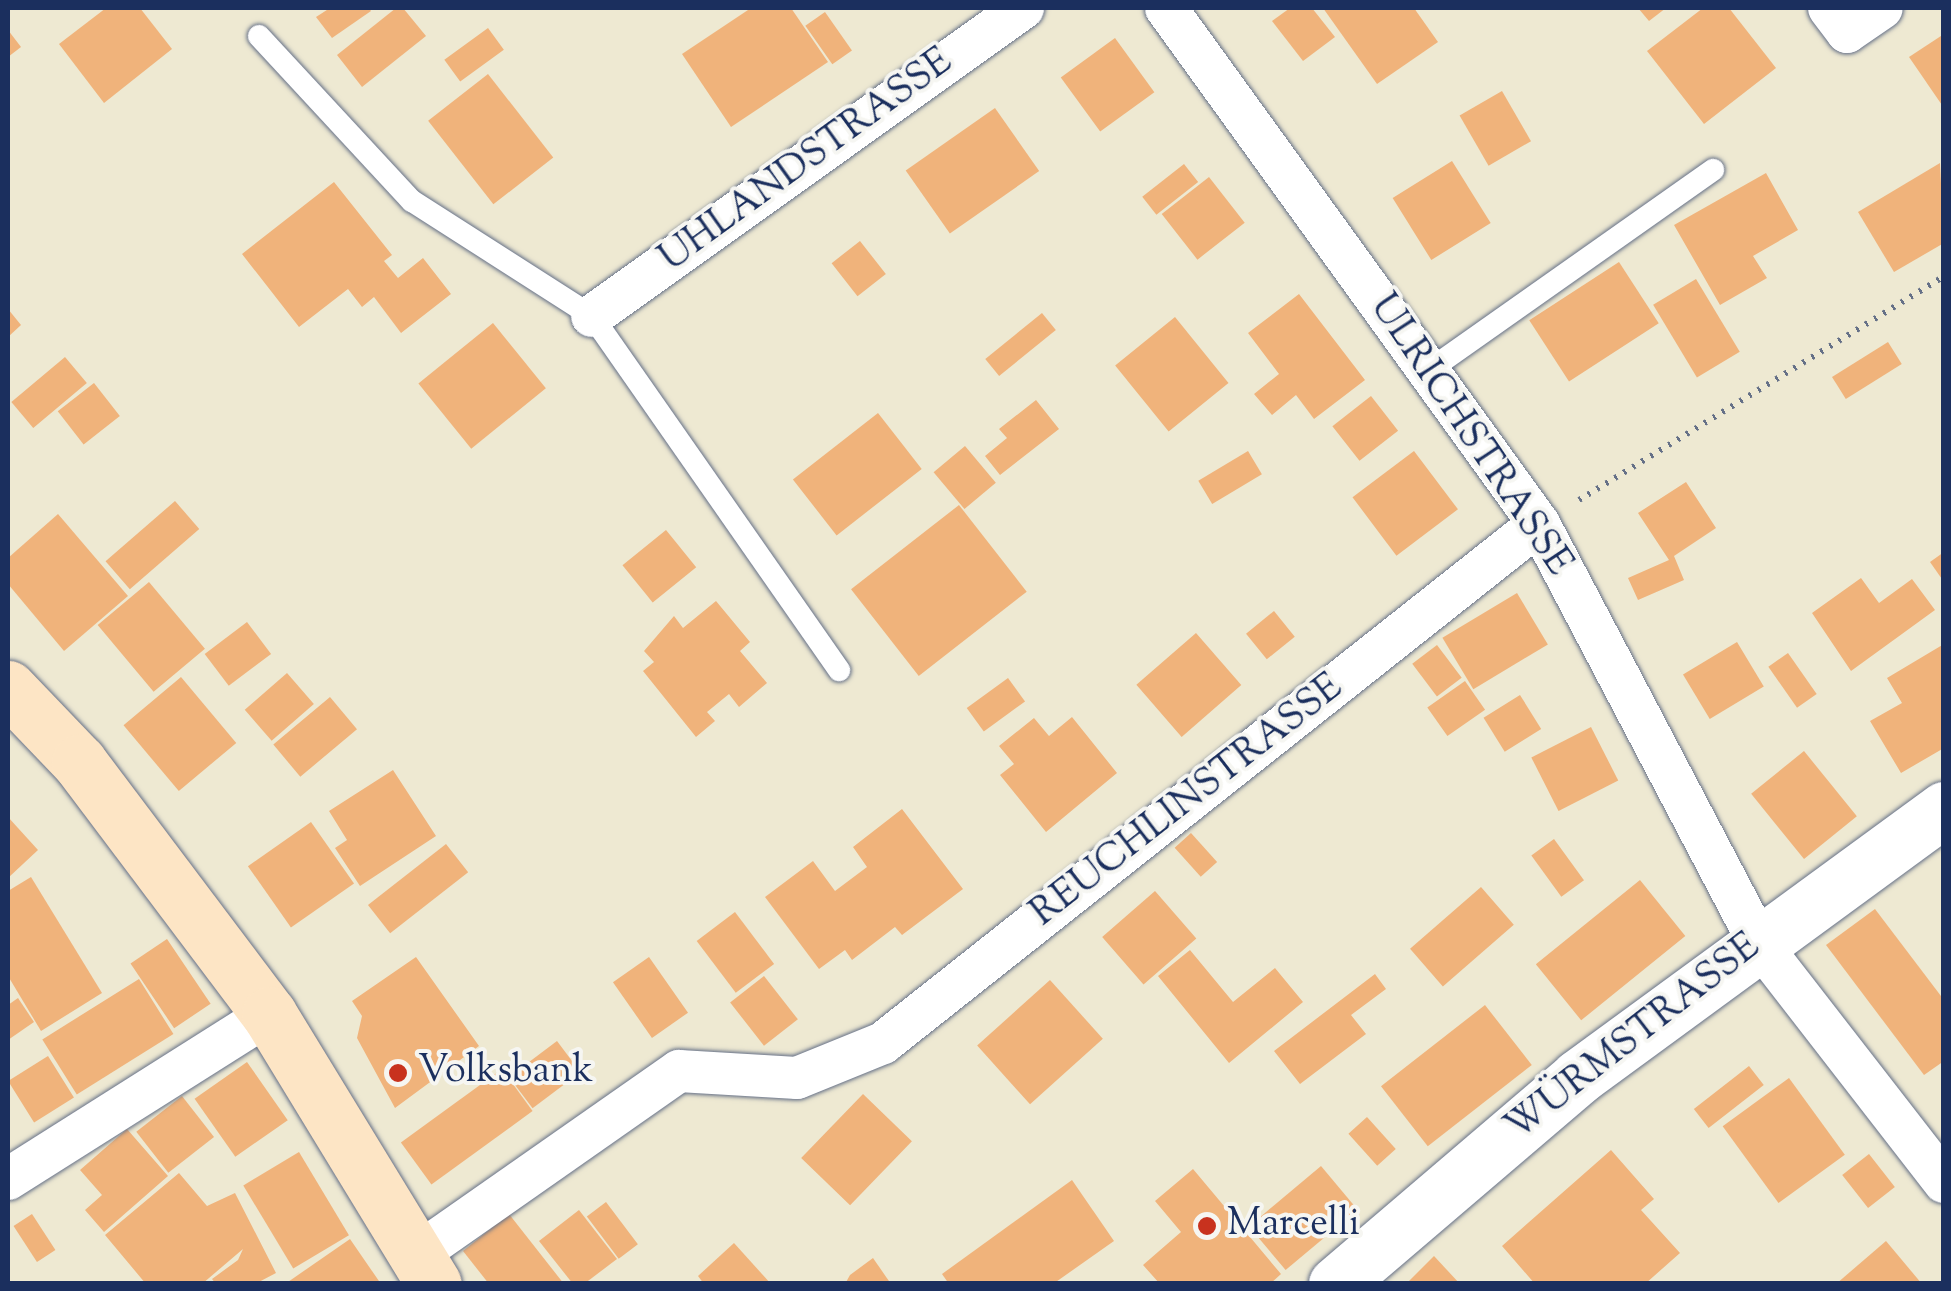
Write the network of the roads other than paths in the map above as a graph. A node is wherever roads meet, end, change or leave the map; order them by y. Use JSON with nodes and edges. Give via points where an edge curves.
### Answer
{"nodes":[{"id":1,"x":1023,"y":8,"type":"edge"},
{"id":2,"x":1166,"y":8,"type":"edge"},
{"id":3,"x":1828,"y":8,"type":"edge"},
{"id":4,"x":1882,"y":8,"type":"edge"},
{"id":5,"x":258,"y":36,"type":"dead end"},
{"id":6,"x":1713,"y":170,"type":"dead end"},
{"id":7,"x":592,"y":316,"type":"junction"},
{"id":8,"x":1428,"y":371,"type":"junction"},
{"id":9,"x":1539,"y":524,"type":"junction"},
{"id":10,"x":838,"y":670,"type":"dead end"},
{"id":11,"x":8,"y":688,"type":"edge"},
{"id":12,"x":1944,"y":810,"type":"edge"},
{"id":13,"x":1758,"y":942,"type":"junction"},
{"id":14,"x":269,"y":1014,"type":"junction"},
{"id":15,"x":8,"y":1179,"type":"edge"},
{"id":16,"x":1944,"y":1182,"type":"edge"},
{"id":17,"x":425,"y":1269,"type":"edge"},
{"id":18,"x":1336,"y":1284,"type":"edge"}],
"edges":[{"from":1,"to":7,"type":"street","name":"UHLANDSTRASSE"},
{"from":2,"to":8,"type":"street","name":"ULRICHSTRASSE"},
{"from":3,"to":4,"type":"street","via":[[1847,32]]},
{"from":5,"to":7,"type":"lane","via":[[412,201]]},
{"from":6,"to":8,"type":"lane"},
{"from":7,"to":10,"type":"lane"},
{"from":8,"to":9,"type":"street","name":"ULRICHSTRASSE"},
{"from":9,"to":13,"type":"street","name":"ULRICHSTRASSE"},
{"from":9,"to":17,"type":"street","name":"REUCHLINSTRASSE","via":[[883,1043],[797,1078],[679,1071]]},
{"from":11,"to":14,"type":"main road","via":[[78,762]]},
{"from":12,"to":13,"type":"street","name":"WÜRMSTRASSE"},
{"from":13,"to":16,"type":"street","name":"ULRICHSTRASSE"},
{"from":13,"to":18,"type":"street","name":"WÜRMSTRASSE","via":[[1578,1076]]},
{"from":14,"to":15,"type":"street"},
{"from":14,"to":17,"type":"main road"}]}
